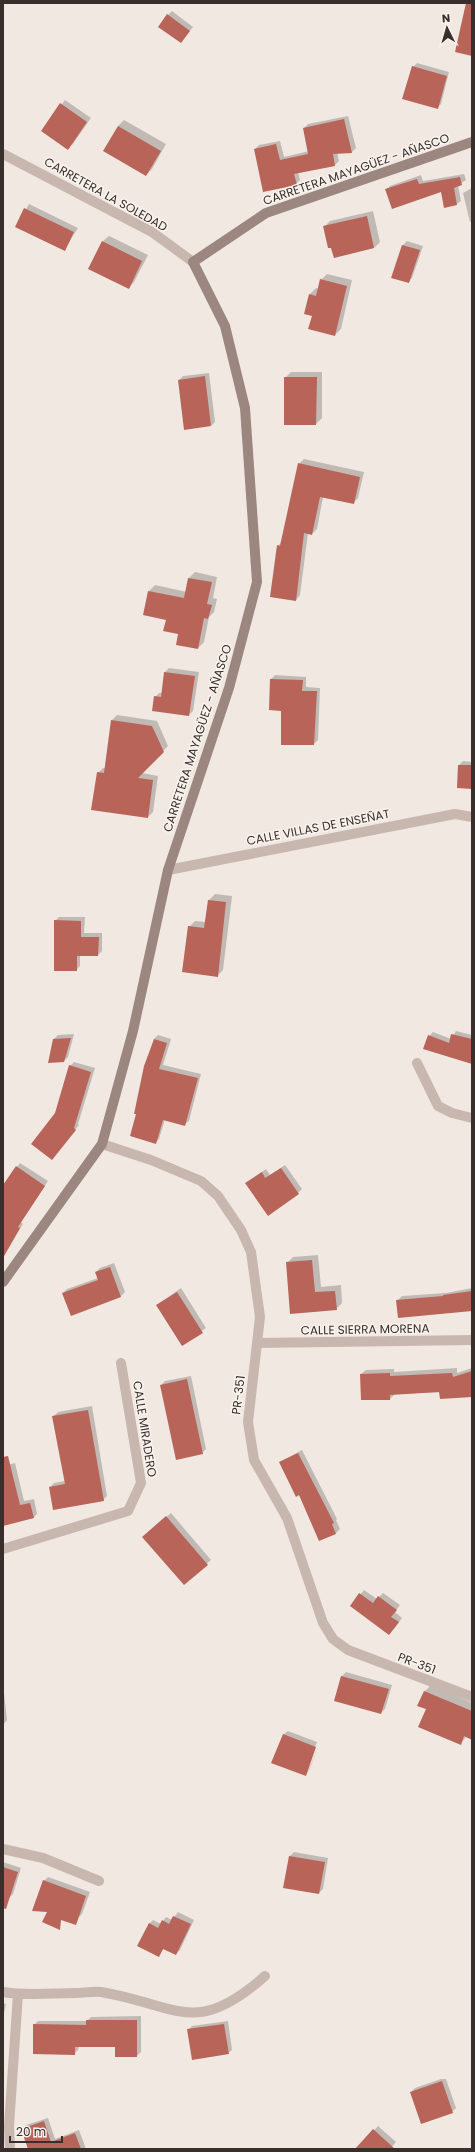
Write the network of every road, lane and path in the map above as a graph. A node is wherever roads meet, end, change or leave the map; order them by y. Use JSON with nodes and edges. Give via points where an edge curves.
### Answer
{"nodes":[{"id":1,"x":472,"y":142,"type":"edge"},
{"id":2,"x":3,"y":154,"type":"edge"},
{"id":3,"x":193,"y":262,"type":"junction"},
{"id":4,"x":472,"y":817,"type":"edge"},
{"id":5,"x":168,"y":870,"type":"junction"},
{"id":6,"x":417,"y":1063,"type":"dead end"},
{"id":7,"x":472,"y":1118,"type":"edge"},
{"id":8,"x":102,"y":1144,"type":"junction"},
{"id":9,"x":3,"y":1282,"type":"edge"},
{"id":10,"x":472,"y":1340,"type":"edge"},
{"id":11,"x":258,"y":1343,"type":"junction"},
{"id":12,"x":121,"y":1363,"type":"dead end"},
{"id":13,"x":3,"y":1549,"type":"edge"},
{"id":14,"x":472,"y":1697,"type":"edge"},
{"id":15,"x":3,"y":1849,"type":"edge"},
{"id":16,"x":99,"y":1881,"type":"dead end"},
{"id":17,"x":265,"y":1976,"type":"dead end"},
{"id":18,"x":3,"y":1992,"type":"edge"},
{"id":19,"x":18,"y":1994,"type":"junction"},
{"id":20,"x":10,"y":2149,"type":"edge"}],
"edges":[{"from":1,"to":3,"type":"main road","name":"CARRETERA MAYAGÜEZ - AÑASCO","via":[[266,213]]},
{"from":2,"to":3,"type":"street","name":"CARRETERA LA SOLEDAD","via":[[152,232]]},
{"from":3,"to":5,"type":"main road","name":"CARRETERA MAYAGÜEZ - AÑASCO","via":[[225,326],[245,408],[257,582],[229,688]]},
{"from":4,"to":5,"type":"street","name":"CALLE VILLAS DE ENSEÑAT","via":[[455,814]]},
{"from":5,"to":8,"type":"main road","name":"CARRETERA MAYAGÜEZ - AÑASCO","via":[[133,1031]]},
{"from":6,"to":7,"type":"street","via":[[438,1106]]},
{"from":8,"to":9,"type":"main road","name":"CARRETERA MAYAGÜEZ - AÑASCO"},
{"from":8,"to":11,"type":"street","name":"PR-351","number":"PR-351","via":[[151,1160],[201,1181],[218,1196],[241,1230],[251,1252],[260,1318]]},
{"from":10,"to":11,"type":"street","name":"CALLE SIERRA MORENA"},
{"from":11,"to":14,"type":"street","name":"PR-351","number":"PR-351","via":[[248,1422],[254,1460],[286,1518],[323,1623],[333,1639],[348,1650]]},
{"from":12,"to":13,"type":"street","name":"CALLE MIRADERO","via":[[141,1483],[128,1510]]},
{"from":15,"to":16,"type":"street","via":[[43,1858]]},
{"from":17,"to":19,"type":"street","via":[[250,1989],[218,2009],[198,2013],[178,2012],[100,1992]]},
{"from":18,"to":19,"type":"street"},
{"from":19,"to":20,"type":"street","via":[[9,2126]]}]}
